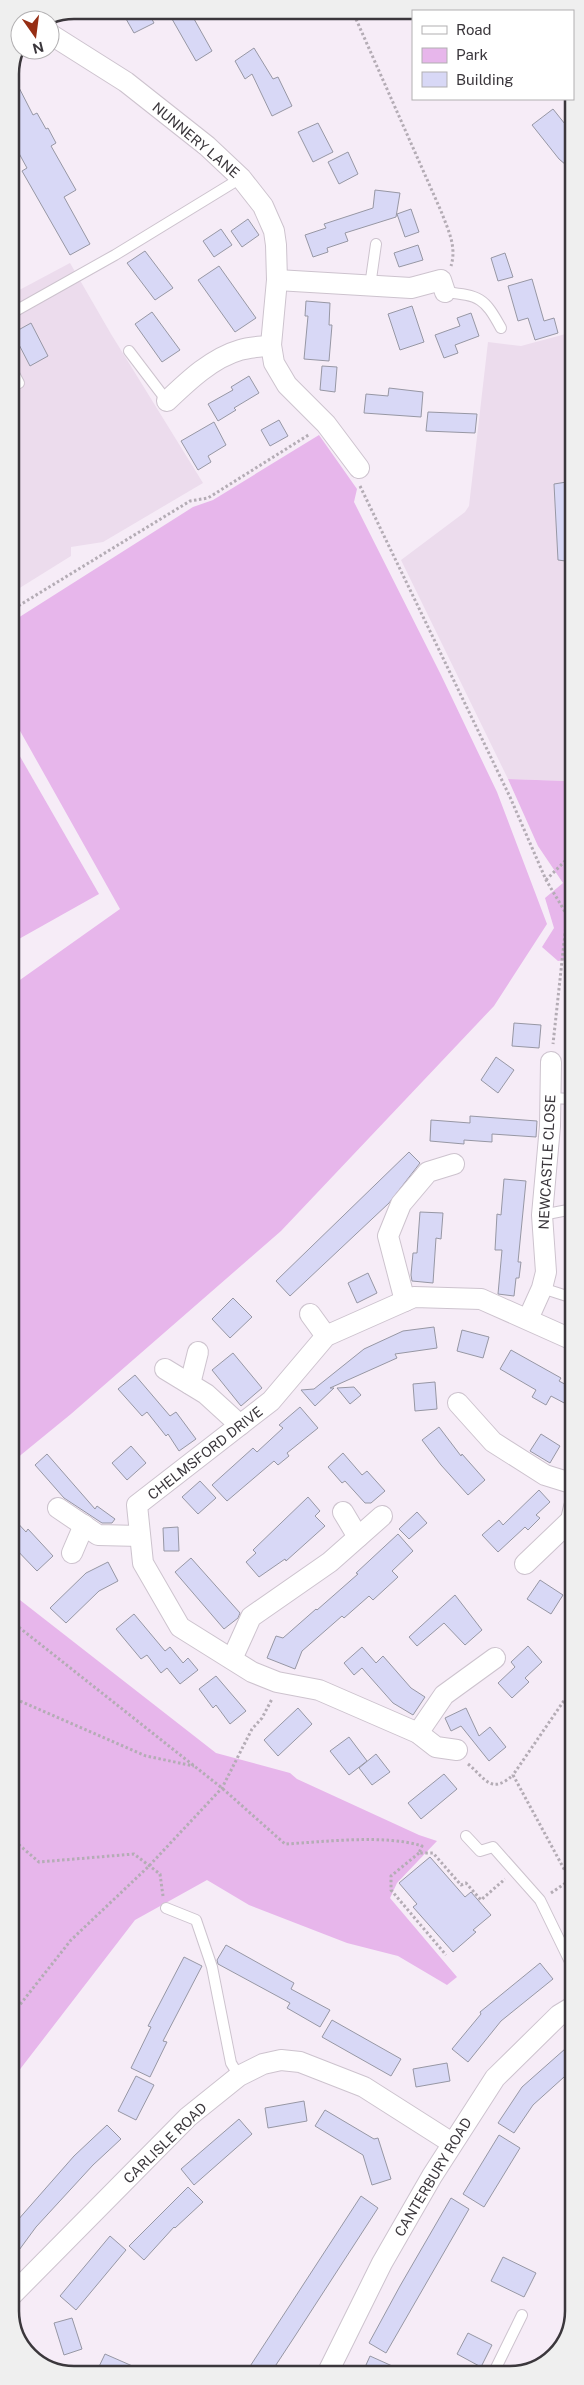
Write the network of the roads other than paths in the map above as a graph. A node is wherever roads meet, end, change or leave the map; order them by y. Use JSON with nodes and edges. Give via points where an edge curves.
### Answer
{"nodes":[{"id":1,"x":60,"y":40,"type":"edge"},
{"id":2,"x":242,"y":178,"type":"junction"},
{"id":3,"x":376,"y":244,"type":"dead end"},
{"id":4,"x":277,"y":280,"type":"junction"},
{"id":5,"x":370,"y":286,"type":"junction"},
{"id":6,"x":443,"y":286,"type":"joint"},
{"id":7,"x":19,"y":309,"type":"edge"},
{"id":8,"x":501,"y":328,"type":"dead end"},
{"id":9,"x":271,"y":345,"type":"junction"},
{"id":10,"x":129,"y":351,"type":"dead end"},
{"id":11,"x":167,"y":401,"type":"joint"},
{"id":12,"x":359,"y":468,"type":"road end"},
{"id":13,"x":551,"y":1062,"type":"road end"},
{"id":14,"x":550,"y":1098,"type":"junction"},
{"id":15,"x":565,"y":1099,"type":"edge"},
{"id":16,"x":454,"y":1164,"type":"dead end"},
{"id":17,"x":565,"y":1211,"type":"edge"},
{"id":18,"x":542,"y":1215,"type":"junction"},
{"id":19,"x":542,"y":1288,"type":"junction"},
{"id":20,"x":565,"y":1295,"type":"edge"},
{"id":21,"x":405,"y":1301,"type":"junction"},
{"id":22,"x":310,"y":1314,"type":"dead end"},
{"id":23,"x":528,"y":1319,"type":"junction"},
{"id":24,"x":326,"y":1336,"type":"junction"},
{"id":25,"x":565,"y":1336,"type":"edge"},
{"id":26,"x":198,"y":1352,"type":"dead end"},
{"id":27,"x":165,"y":1370,"type":"dead end"},
{"id":28,"x":190,"y":1384,"type":"junction"},
{"id":29,"x":458,"y":1403,"type":"dead end"},
{"id":30,"x":240,"y":1426,"type":"junction"},
{"id":31,"x":565,"y":1481,"type":"edge"},
{"id":32,"x":58,"y":1508,"type":"dead end"},
{"id":33,"x":343,"y":1512,"type":"dead end"},
{"id":34,"x":382,"y":1516,"type":"dead end"},
{"id":35,"x":84,"y":1526,"type":"junction"},
{"id":36,"x":565,"y":1526,"type":"edge"},
{"id":37,"x":140,"y":1536,"type":"junction"},
{"id":38,"x":358,"y":1537,"type":"junction"},
{"id":39,"x":72,"y":1553,"type":"dead end"},
{"id":40,"x":526,"y":1564,"type":"dead end"},
{"id":41,"x":495,"y":1658,"type":"dead end"},
{"id":42,"x":232,"y":1659,"type":"junction"},
{"id":43,"x":418,"y":1733,"type":"junction"},
{"id":44,"x":457,"y":1750,"type":"road end"},
{"id":45,"x":466,"y":1836,"type":"dead end"},
{"id":46,"x":166,"y":1908,"type":"road end"},
{"id":47,"x":565,"y":1951,"type":"edge"},
{"id":48,"x":565,"y":2011,"type":"edge"},
{"id":49,"x":239,"y":2076,"type":"junction"},
{"id":50,"x":452,"y":2142,"type":"junction"},
{"id":51,"x":19,"y":2288,"type":"edge"},
{"id":52,"x":522,"y":2315,"type":"dead end"},
{"id":53,"x":331,"y":2366,"type":"edge"},
{"id":54,"x":497,"y":2366,"type":"edge"}],
"edges":[{"from":1,"to":2,"type":"street","name":"NUNNERY LANE","via":[[126,82]]},
{"from":2,"to":4,"type":"street","name":"NUNNERY LANE","via":[[263,206],[274,231]]},
{"from":2,"to":7,"type":"lane","via":[[116,255]]},
{"from":3,"to":5,"type":"lane"},
{"from":4,"to":5,"type":"street"},
{"from":4,"to":9,"type":"street","name":"NUNNERY LANE"},
{"from":5,"to":6,"type":"street"},
{"from":6,"to":8,"type":"lane","via":[[471,295],[488,305]]},
{"from":9,"to":11,"type":"street","via":[[240,350],[227,356],[188,380]]},
{"from":9,"to":12,"type":"street","name":"NUNNERY LANE","via":[[280,375],[326,424]]},
{"from":10,"to":11,"type":"lane"},
{"from":13,"to":14,"type":"street","name":"NEWCASTLE CLOSE"},
{"from":14,"to":15,"type":"lane"},
{"from":14,"to":18,"type":"street","name":"NEWCASTLE CLOSE"},
{"from":16,"to":21,"type":"street","via":[[428,1172],[401,1204],[388,1236]]},
{"from":17,"to":18,"type":"lane"},
{"from":18,"to":19,"type":"street","name":"NEWCASTLE CLOSE","via":[[546,1272]]},
{"from":19,"to":20,"type":"lane"},
{"from":19,"to":23,"type":"street","name":"NEWCASTLE CLOSE"},
{"from":21,"to":23,"type":"street","name":"CHELMSFORD DRIVE","via":[[414,1297],[481,1299]]},
{"from":21,"to":24,"type":"street","name":"CHELMSFORD DRIVE"},
{"from":22,"to":24,"type":"street"},
{"from":23,"to":25,"type":"street","name":"CHELMSFORD DRIVE"},
{"from":24,"to":30,"type":"street","name":"CHELMSFORD DRIVE","via":[[271,1401]]},
{"from":26,"to":28,"type":"street"},
{"from":27,"to":28,"type":"street"},
{"from":28,"to":30,"type":"street","via":[[206,1394]]},
{"from":29,"to":31,"type":"street","via":[[492,1442],[545,1475]]},
{"from":30,"to":37,"type":"street","name":"CHELMSFORD DRIVE","via":[[137,1505]]},
{"from":32,"to":35,"type":"street"},
{"from":33,"to":38,"type":"street"},
{"from":34,"to":38,"type":"street"},
{"from":35,"to":37,"type":"street","via":[[98,1535]]},
{"from":35,"to":39,"type":"street"},
{"from":36,"to":40,"type":"street"},
{"from":37,"to":42,"type":"street","name":"CHELMSFORD DRIVE","via":[[143,1562],[180,1627]]},
{"from":38,"to":42,"type":"street","via":[[330,1562],[251,1617]]},
{"from":41,"to":43,"type":"street","via":[[444,1695]]},
{"from":42,"to":43,"type":"street","name":"CHELMSFORD DRIVE","via":[[277,1682],[318,1690]]},
{"from":43,"to":44,"type":"street","name":"CHELMSFORD DRIVE","via":[[436,1747]]},
{"from":45,"to":47,"type":"lane","via":[[480,1851],[493,1847],[540,1900]]},
{"from":46,"to":49,"type":"lane","via":[[196,1920],[212,1967],[232,2063]]},
{"from":48,"to":50,"type":"street","name":"CANTERBURY ROAD","via":[[495,2078]]},
{"from":49,"to":50,"type":"street","name":"CARLISLE ROAD","via":[[263,2064],[281,2060],[300,2062],[364,2087]]},
{"from":49,"to":51,"type":"street","name":"CARLISLE ROAD","via":[[188,2117]]},
{"from":50,"to":53,"type":"street","name":"CANTERBURY ROAD","via":[[382,2263]]},
{"from":52,"to":54,"type":"lane"}]}
